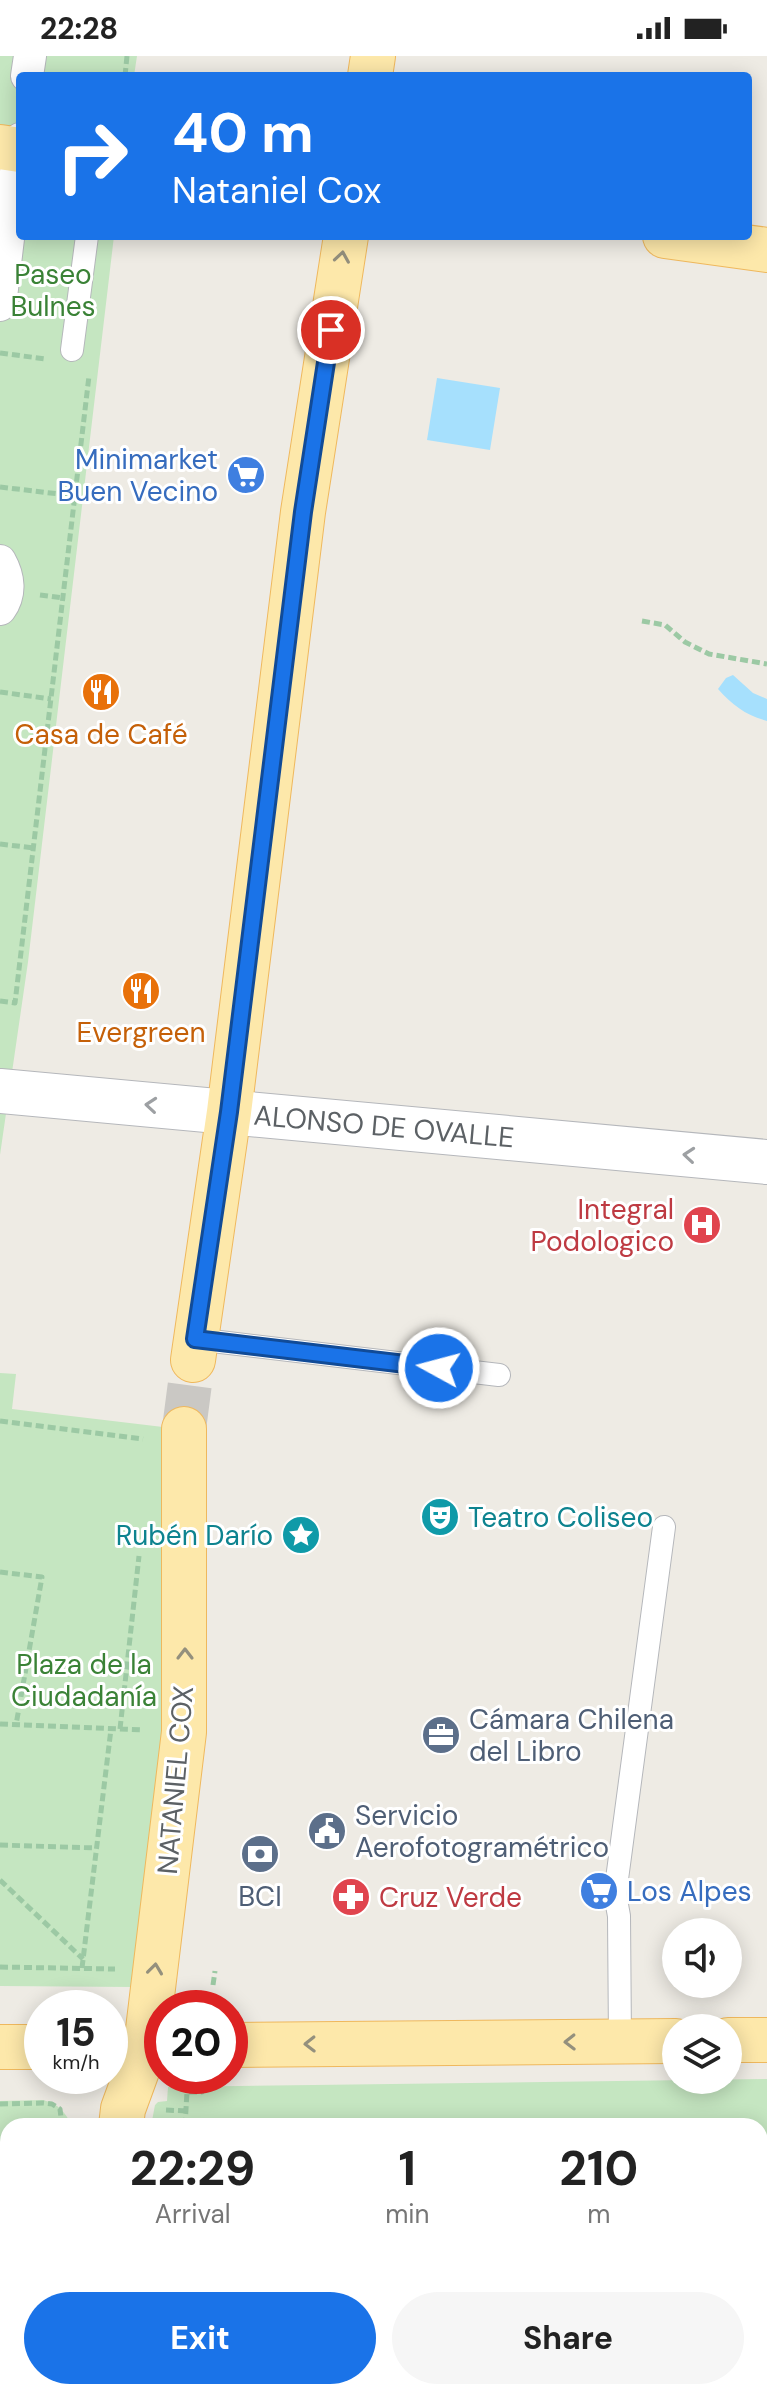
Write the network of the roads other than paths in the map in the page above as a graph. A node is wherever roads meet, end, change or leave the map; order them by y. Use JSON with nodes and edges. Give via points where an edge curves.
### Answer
{"nodes":[{"id":1,"x":15,"y":146,"type":"edge"},
{"id":2,"x":86,"y":240,"type":"edge"},
{"id":3,"x":345,"y":240,"type":"edge"},
{"id":4,"x":689,"y":240,"type":"edge"},
{"id":5,"x":767,"y":253,"type":"edge"},
{"id":6,"x":0,"y":305,"type":"edge"},
{"id":7,"x":72,"y":350,"type":"dead end"},
{"id":8,"x":0,"y":561,"type":"edge"},
{"id":9,"x":0,"y":609,"type":"edge"},
{"id":10,"x":0,"y":1091,"type":"edge"},
{"id":11,"x":229,"y":1112,"type":"junction"},
{"id":12,"x":767,"y":1162,"type":"edge"},
{"id":13,"x":194,"y":1349,"type":"joint"},
{"id":14,"x":499,"y":1375,"type":"dead end"},
{"id":15,"x":168,"y":1435,"type":"tunnel mouth"},
{"id":16,"x":664,"y":1527,"type":"dead end"},
{"id":17,"x":742,"y":2040,"type":"edge"},
{"id":18,"x":767,"y":2040,"type":"edge"},
{"id":19,"x":620,"y":2041,"type":"junction"},
{"id":20,"x":662,"y":2041,"type":"edge"},
{"id":21,"x":248,"y":2045,"type":"edge"},
{"id":22,"x":139,"y":2046,"type":"edge"},
{"id":23,"x":0,"y":2047,"type":"edge"},
{"id":24,"x":24,"y":2047,"type":"edge"},
{"id":25,"x":122,"y":2118,"type":"edge"}],
"edges":[{"from":1,"to":6,"type":"street"},
{"from":2,"to":7,"type":"lane"},
{"from":11,"to":3,"type":"main road","one_way":true,"via":[[303,512]]},
{"from":4,"to":5,"type":"main road"},
{"from":8,"to":9,"type":"street","via":[[8,581]]},
{"from":11,"to":10,"type":"street","name":"ALONSO DE OVALLE","one_way":true},
{"from":12,"to":11,"type":"street","name":"ALONSO DE OVALLE","one_way":true},
{"from":11,"to":13,"type":"main road"},
{"from":13,"to":14,"type":"lane"},
{"from":22,"to":15,"type":"main road","name":"NATANIEL COX","one_way":true,"via":[[184,1732]]},
{"from":16,"to":19,"type":"lane","via":[[615,1894]]},
{"from":17,"to":18,"type":"main road"},
{"from":19,"to":20,"type":"main road"},
{"from":19,"to":21,"type":"main road","one_way":true},
{"from":22,"to":25,"type":"main road","name":"NATANIEL COX"},
{"from":23,"to":24,"type":"main road"}]}
